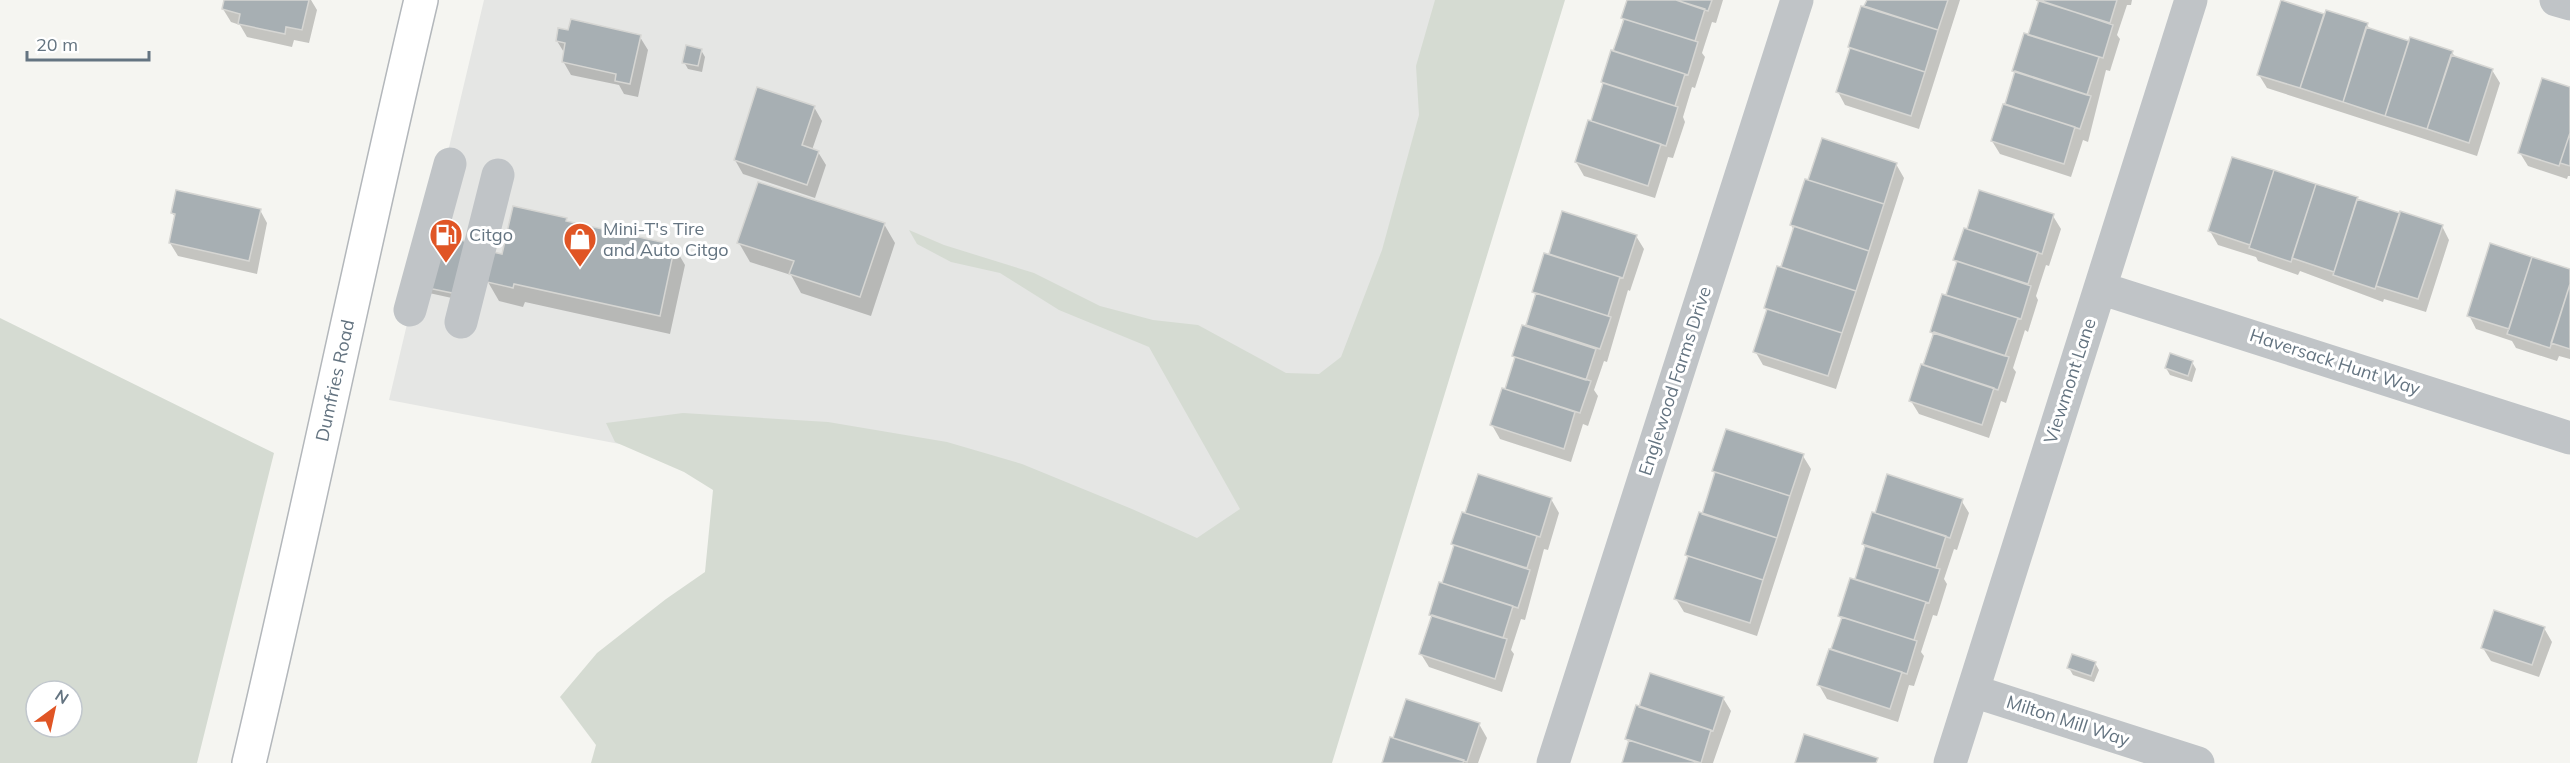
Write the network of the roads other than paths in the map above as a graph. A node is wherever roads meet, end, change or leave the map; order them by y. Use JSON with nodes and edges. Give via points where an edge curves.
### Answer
{"nodes":[{"id":1,"x":421,"y":0,"type":"edge"},
{"id":2,"x":1797,"y":0,"type":"edge"},
{"id":3,"x":2191,"y":0,"type":"edge"},
{"id":4,"x":2556,"y":0,"type":"edge"},
{"id":5,"x":2570,"y":4,"type":"edge"},
{"id":6,"x":450,"y":164,"type":"dead end"},
{"id":7,"x":498,"y":175,"type":"dead end"},
{"id":8,"x":2100,"y":288,"type":"junction"},
{"id":9,"x":410,"y":310,"type":"dead end"},
{"id":10,"x":461,"y":322,"type":"dead end"},
{"id":11,"x":2570,"y":438,"type":"edge"},
{"id":12,"x":1973,"y":691,"type":"junction"},
{"id":13,"x":249,"y":763,"type":"edge"},
{"id":14,"x":1553,"y":763,"type":"edge"},
{"id":15,"x":1950,"y":763,"type":"edge"},
{"id":16,"x":2198,"y":763,"type":"edge"}],
"edges":[{"from":1,"to":13,"type":"main road","name":"Dumfries Road"},
{"from":2,"to":14,"type":"street","name":"Englewood Farms Drive"},
{"from":3,"to":8,"type":"street","name":"Viewmont Lane"},
{"from":4,"to":5,"type":"street"},
{"from":6,"to":9,"type":"street"},
{"from":7,"to":10,"type":"street"},
{"from":8,"to":11,"type":"street","name":"Haversack Hunt Way"},
{"from":8,"to":12,"type":"street","name":"Viewmont Lane"},
{"from":12,"to":15,"type":"street","name":"Viewmont Lane"},
{"from":12,"to":16,"type":"street","name":"Milton Mill Way"}]}
